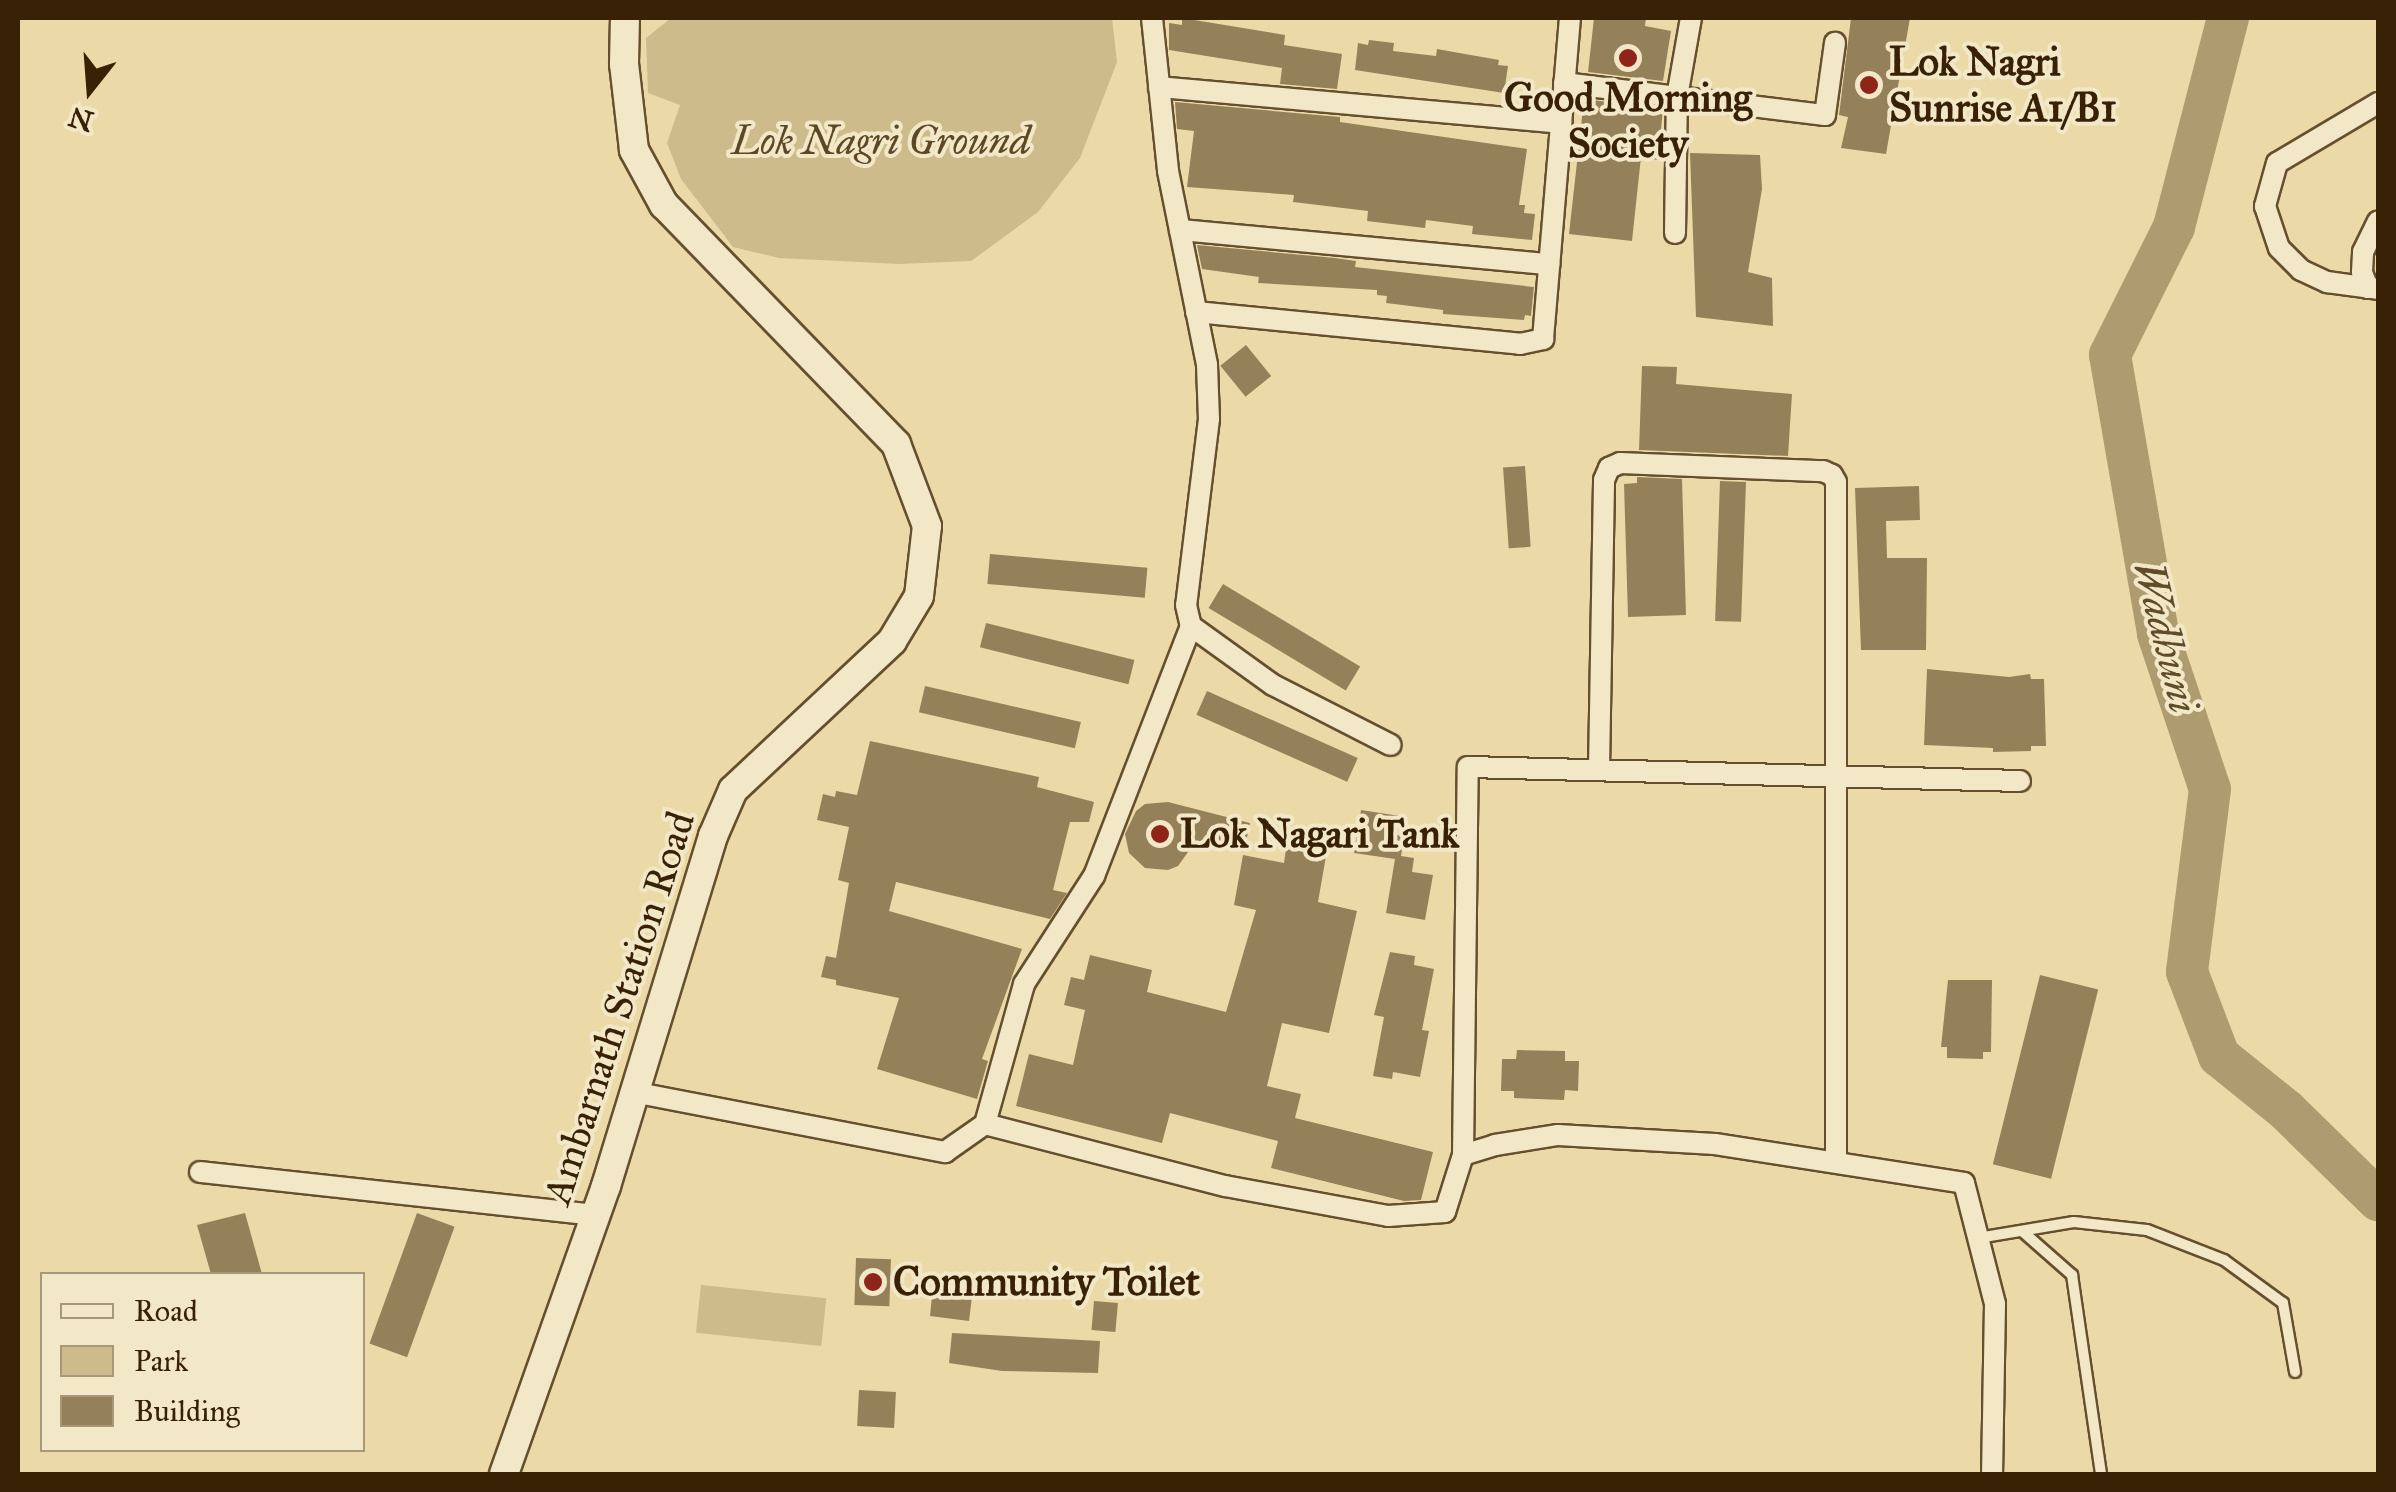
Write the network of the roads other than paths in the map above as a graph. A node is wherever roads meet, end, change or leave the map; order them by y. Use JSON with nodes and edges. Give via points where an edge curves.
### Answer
{"nodes":[{"id":1,"x":624,"y":18,"type":"edge"},
{"id":2,"x":1152,"y":18,"type":"edge"},
{"id":3,"x":1570,"y":18,"type":"edge"},
{"id":4,"x":1691,"y":18,"type":"edge"},
{"id":5,"x":1835,"y":43,"type":"dead end"},
{"id":6,"x":1564,"y":83,"type":"junction"},
{"id":7,"x":1159,"y":88,"type":"junction"},
{"id":8,"x":1677,"y":96,"type":"junction"},
{"id":9,"x":2378,"y":103,"type":"edge"},
{"id":10,"x":1561,"y":123,"type":"junction"},
{"id":11,"x":2378,"y":221,"type":"edge"},
{"id":12,"x":1180,"y":230,"type":"junction"},
{"id":13,"x":1675,"y":234,"type":"dead end"},
{"id":14,"x":1549,"y":264,"type":"junction"},
{"id":15,"x":2373,"y":289,"type":"edge"},
{"id":16,"x":1196,"y":312,"type":"junction"},
{"id":17,"x":1191,"y":626,"type":"junction"},
{"id":18,"x":1392,"y":745,"type":"dead end"},
{"id":19,"x":1599,"y":768,"type":"junction"},
{"id":20,"x":1834,"y":779,"type":"junction"},
{"id":21,"x":2020,"y":782,"type":"dead end"},
{"id":22,"x":633,"y":1092,"type":"junction"},
{"id":23,"x":986,"y":1124,"type":"junction"},
{"id":24,"x":1464,"y":1156,"type":"junction"},
{"id":25,"x":1836,"y":1160,"type":"junction"},
{"id":26,"x":200,"y":1172,"type":"dead end"},
{"id":27,"x":596,"y":1215,"type":"junction"},
{"id":28,"x":2022,"y":1230,"type":"junction"},
{"id":29,"x":1978,"y":1238,"type":"junction"},
{"id":30,"x":2294,"y":1372,"type":"dead end"},
{"id":31,"x":504,"y":1474,"type":"edge"},
{"id":32,"x":1992,"y":1474,"type":"edge"},
{"id":33,"x":2101,"y":1474,"type":"edge"}],
"edges":[{"from":1,"to":22,"type":"main road","name":"Ambarnath Station Road","via":[[634,150],[664,205],[896,444],[927,526],[919,596],[892,641],[734,790],[713,836]]},
{"from":2,"to":7,"type":"street"},
{"from":3,"to":6,"type":"street"},
{"from":4,"to":8,"type":"street"},
{"from":5,"to":8,"type":"street","via":[[1825,115]]},
{"from":6,"to":8,"type":"street"},
{"from":6,"to":10,"type":"street"},
{"from":7,"to":10,"type":"street"},
{"from":7,"to":12,"type":"street"},
{"from":8,"to":13,"type":"street"},
{"from":9,"to":15,"type":"street","via":[[2277,163],[2265,206],[2279,248],[2301,270]]},
{"from":10,"to":14,"type":"street"},
{"from":11,"to":15,"type":"street","via":[[2363,252],[2362,272]]},
{"from":12,"to":14,"type":"street"},
{"from":12,"to":16,"type":"street"},
{"from":14,"to":16,"type":"street","via":[[1543,339],[1520,344]]},
{"from":16,"to":17,"type":"street","via":[[1209,419],[1186,605]]},
{"from":17,"to":18,"type":"street","via":[[1289,694]]},
{"from":17,"to":23,"type":"street","via":[[1094,876],[1024,984]]},
{"from":19,"to":20,"type":"street"},
{"from":19,"to":20,"type":"street","via":[[1604,480],[1610,468],[1823,471],[1836,482]]},
{"from":19,"to":24,"type":"street","via":[[1468,767]]},
{"from":20,"to":21,"type":"street"},
{"from":20,"to":25,"type":"street"},
{"from":22,"to":23,"type":"street","via":[[945,1152]]},
{"from":22,"to":27,"type":"main road","name":"Ambarnath Station Road"},
{"from":23,"to":24,"type":"street","via":[[1235,1188],[1388,1216],[1445,1212]]},
{"from":24,"to":25,"type":"street","via":[[1494,1144],[1558,1135],[1715,1144]]},
{"from":25,"to":29,"type":"street","via":[[1964,1183]]},
{"from":26,"to":27,"type":"street"},
{"from":27,"to":31,"type":"main road","name":"Ambarnath Station Road"},
{"from":28,"to":29,"type":"lane"},
{"from":28,"to":30,"type":"lane","via":[[2074,1222],[2147,1230],[2224,1260],[2283,1304]]},
{"from":28,"to":33,"type":"lane","via":[[2072,1274]]},
{"from":29,"to":32,"type":"street","via":[[1996,1304]]}]}
